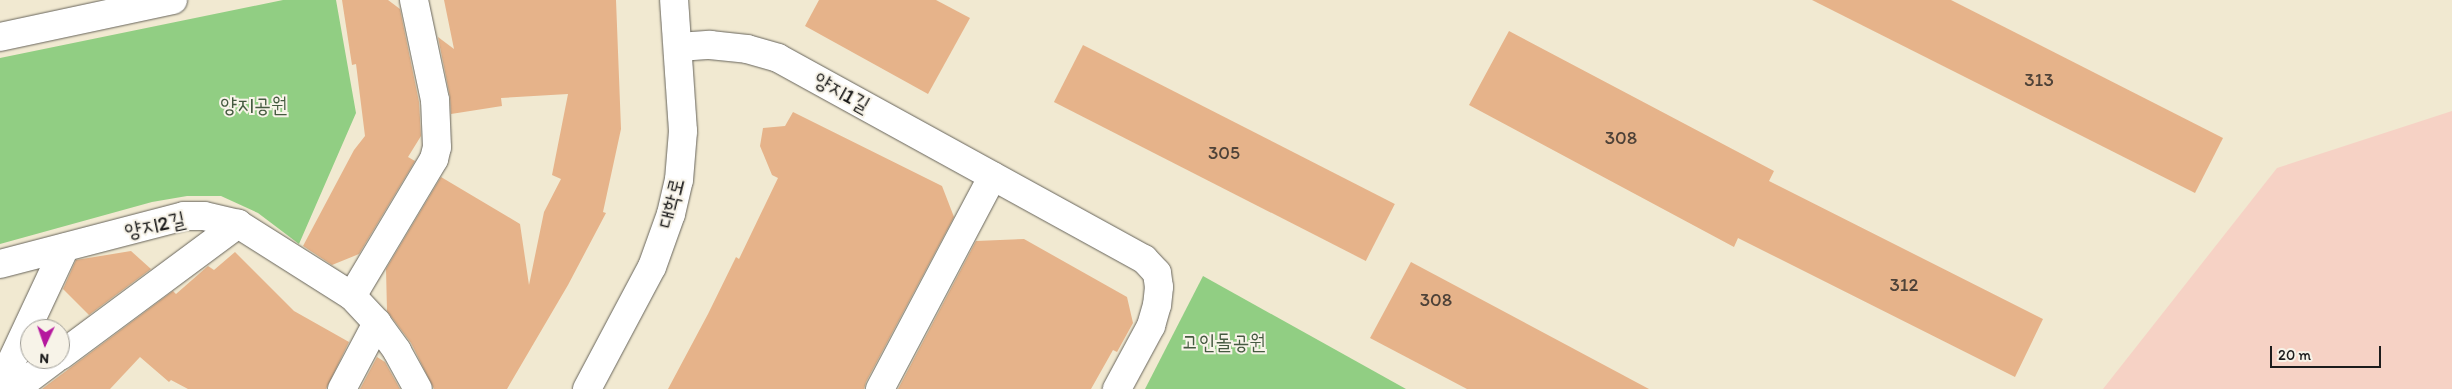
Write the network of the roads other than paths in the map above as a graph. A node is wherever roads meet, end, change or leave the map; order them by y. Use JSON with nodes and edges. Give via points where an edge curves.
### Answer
{"nodes":[{"id":1,"x":173,"y":0,"type":"edge"},
{"id":2,"x":414,"y":0,"type":"edge"},
{"id":3,"x":674,"y":0,"type":"edge"},
{"id":4,"x":0,"y":37,"type":"edge"},
{"id":5,"x":679,"y":48,"type":"junction"},
{"id":6,"x":993,"y":176,"type":"junction"},
{"id":7,"x":238,"y":224,"type":"junction"},
{"id":8,"x":65,"y":246,"type":"junction"},
{"id":9,"x":0,"y":264,"type":"edge"},
{"id":10,"x":352,"y":296,"type":"junction"},
{"id":11,"x":377,"y":323,"type":"junction"},
{"id":12,"x":70,"y":349,"type":"edge"},
{"id":13,"x":42,"y":369,"type":"edge"},
{"id":14,"x":0,"y":386,"type":"edge"},
{"id":15,"x":15,"y":389,"type":"edge"},
{"id":16,"x":342,"y":389,"type":"edge"},
{"id":17,"x":418,"y":389,"type":"edge"},
{"id":18,"x":588,"y":389,"type":"edge"},
{"id":19,"x":880,"y":389,"type":"edge"},
{"id":20,"x":1117,"y":389,"type":"edge"}],
"edges":[{"from":1,"to":4,"type":"street"},
{"from":2,"to":10,"type":"street","via":[[435,100],[437,147],[434,160]]},
{"from":3,"to":5,"type":"street","name":"대학로"},
{"from":5,"to":6,"type":"street","name":"양지1길","via":[[710,45],[747,49],[778,58]]},
{"from":5,"to":18,"type":"street","name":"대학로","via":[[683,131],[679,180],[671,214],[652,267]]},
{"from":6,"to":19,"type":"street"},
{"from":6,"to":20,"type":"street","name":"양지1길","via":[[1144,259],[1157,273],[1159,287],[1150,326]]},
{"from":7,"to":8,"type":"street","name":"양지2길","via":[[204,216],[184,216]]},
{"from":7,"to":10,"type":"street","name":"양지2길"},
{"from":7,"to":12,"type":"street"},
{"from":8,"to":9,"type":"street","name":"양지2길"},
{"from":8,"to":14,"type":"street"},
{"from":10,"to":11,"type":"street","name":"양지2길"},
{"from":11,"to":16,"type":"street"},
{"from":11,"to":17,"type":"street","name":"양지2길"},
{"from":13,"to":15,"type":"street"}]}
